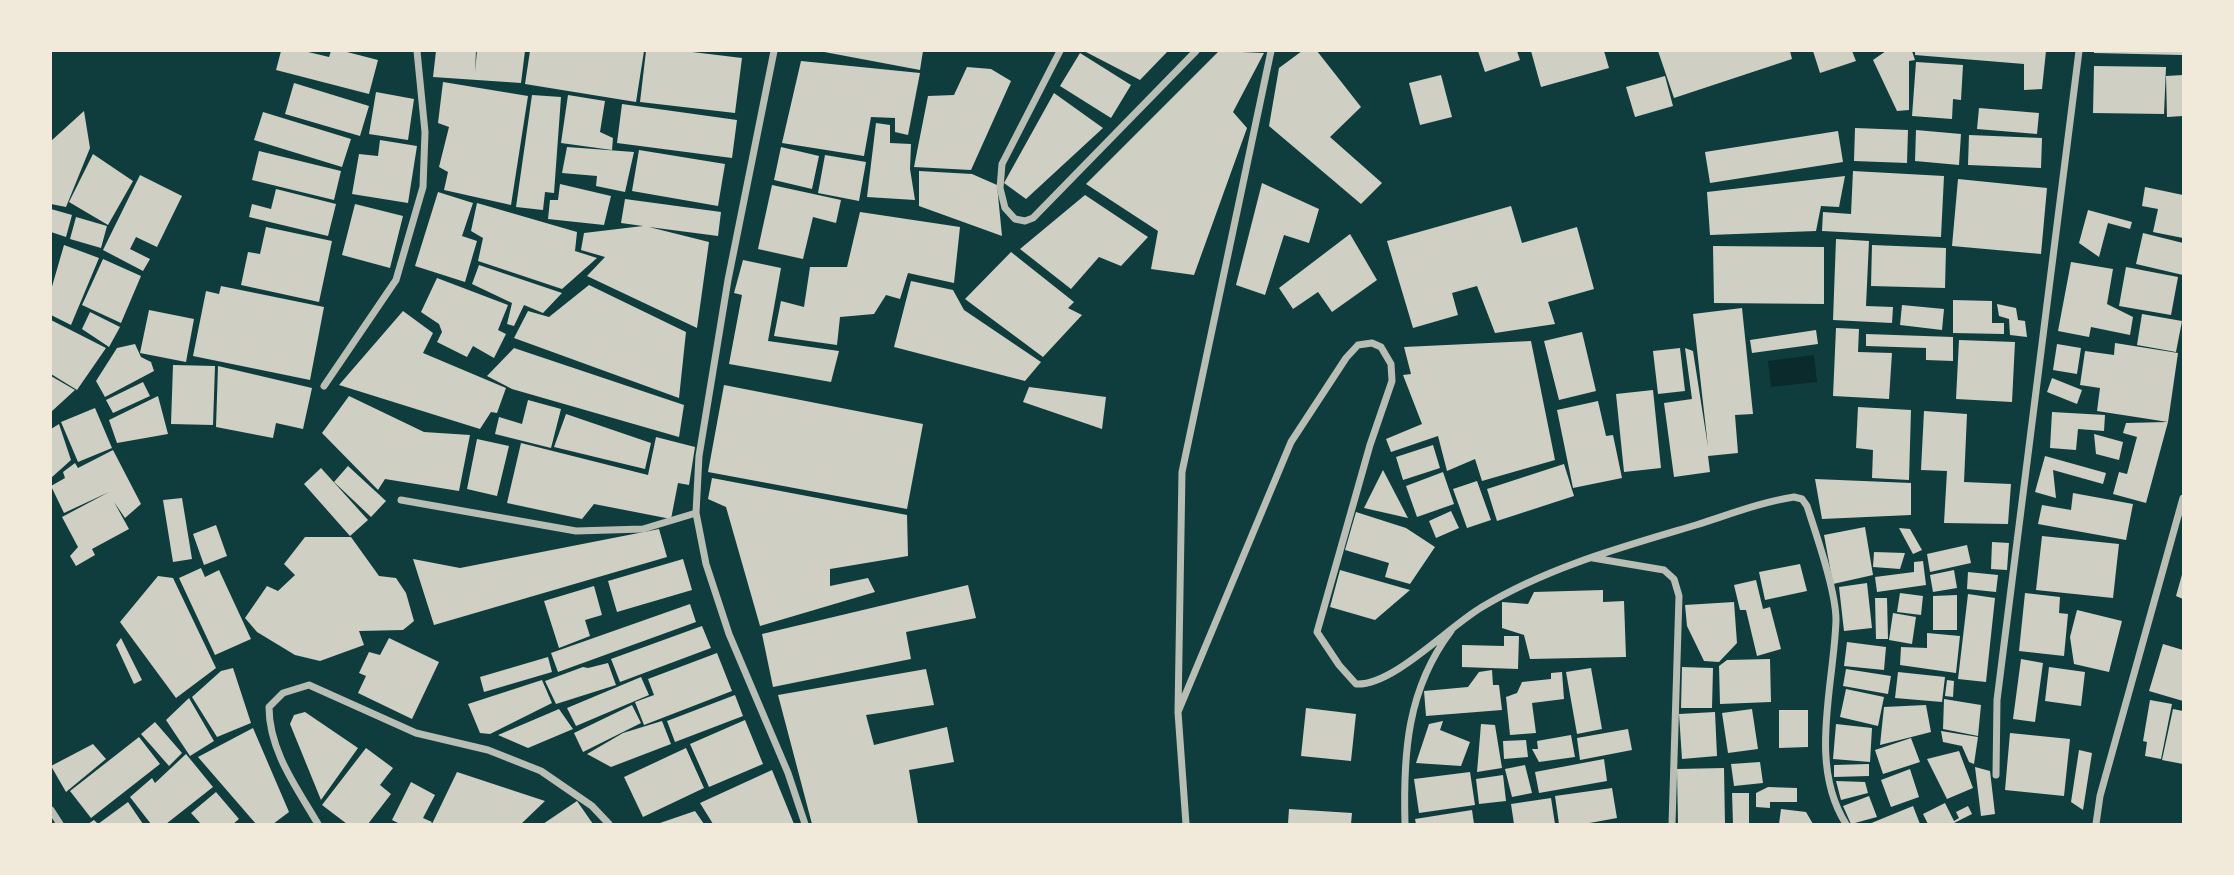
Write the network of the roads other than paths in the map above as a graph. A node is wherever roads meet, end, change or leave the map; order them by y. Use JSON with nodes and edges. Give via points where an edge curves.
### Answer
{"nodes":[{"id":1,"x":417,"y":51,"type":"edge"},
{"id":2,"x":774,"y":51,"type":"edge"},
{"id":3,"x":1060,"y":51,"type":"edge"},
{"id":4,"x":1196,"y":51,"type":"edge"},
{"id":5,"x":1271,"y":51,"type":"edge"},
{"id":6,"x":2079,"y":51,"type":"edge"},
{"id":7,"x":324,"y":386,"type":"dead end"},
{"id":8,"x":2183,"y":498,"type":"edge"},
{"id":9,"x":401,"y":500,"type":"dead end"},
{"id":10,"x":696,"y":513,"type":"junction"},
{"id":11,"x":1588,"y":557,"type":"junction"},
{"id":12,"x":1458,"y":622,"type":"junction"},
{"id":13,"x":1178,"y":712,"type":"junction"},
{"id":14,"x":1996,"y":775,"type":"dead end"},
{"id":15,"x":51,"y":810,"type":"edge"},
{"id":16,"x":60,"y":824,"type":"edge"},
{"id":17,"x":318,"y":824,"type":"edge"},
{"id":18,"x":609,"y":824,"type":"edge"},
{"id":19,"x":805,"y":824,"type":"edge"},
{"id":20,"x":1186,"y":824,"type":"edge"},
{"id":21,"x":1405,"y":824,"type":"edge"},
{"id":22,"x":1672,"y":824,"type":"edge"},
{"id":23,"x":1846,"y":824,"type":"edge"},
{"id":24,"x":2096,"y":824,"type":"edge"}],
"edges":[{"from":1,"to":7,"type":"street","via":[[425,132],[423,187],[396,280]]},
{"from":2,"to":10,"type":"street","via":[[728,280],[699,456]]},
{"from":3,"to":4,"type":"street","via":[[1002,164],[1000,188],[1005,208],[1015,219],[1033,218]]},
{"from":5,"to":13,"type":"street","via":[[1182,472]]},
{"from":6,"to":14,"type":"street","via":[[1997,700]]},
{"from":8,"to":24,"type":"street"},
{"from":9,"to":10,"type":"street","via":[[576,531],[643,529]]},
{"from":10,"to":19,"type":"street","via":[[706,564],[729,634]]},
{"from":11,"to":12,"type":"street","via":[[1499,597]]},
{"from":11,"to":22,"type":"street","via":[[1664,570],[1675,579],[1679,596]]},
{"from":11,"to":23,"type":"street","via":[[1794,496],[1802,499],[1817,536],[1836,617],[1828,700],[1829,781]]},
{"from":12,"to":13,"type":"street","via":[[1391,675],[1364,684],[1356,684],[1317,632],[1392,381],[1391,364],[1381,347],[1358,345],[1292,442]]},
{"from":12,"to":21,"type":"street","via":[[1432,655],[1410,713],[1404,764]]},
{"from":13,"to":20,"type":"street"},
{"from":15,"to":16,"type":"street"},
{"from":17,"to":18,"type":"street","via":[[278,754],[269,722],[269,707],[283,693],[309,685],[416,733],[488,750],[541,771],[592,806]]}]}
